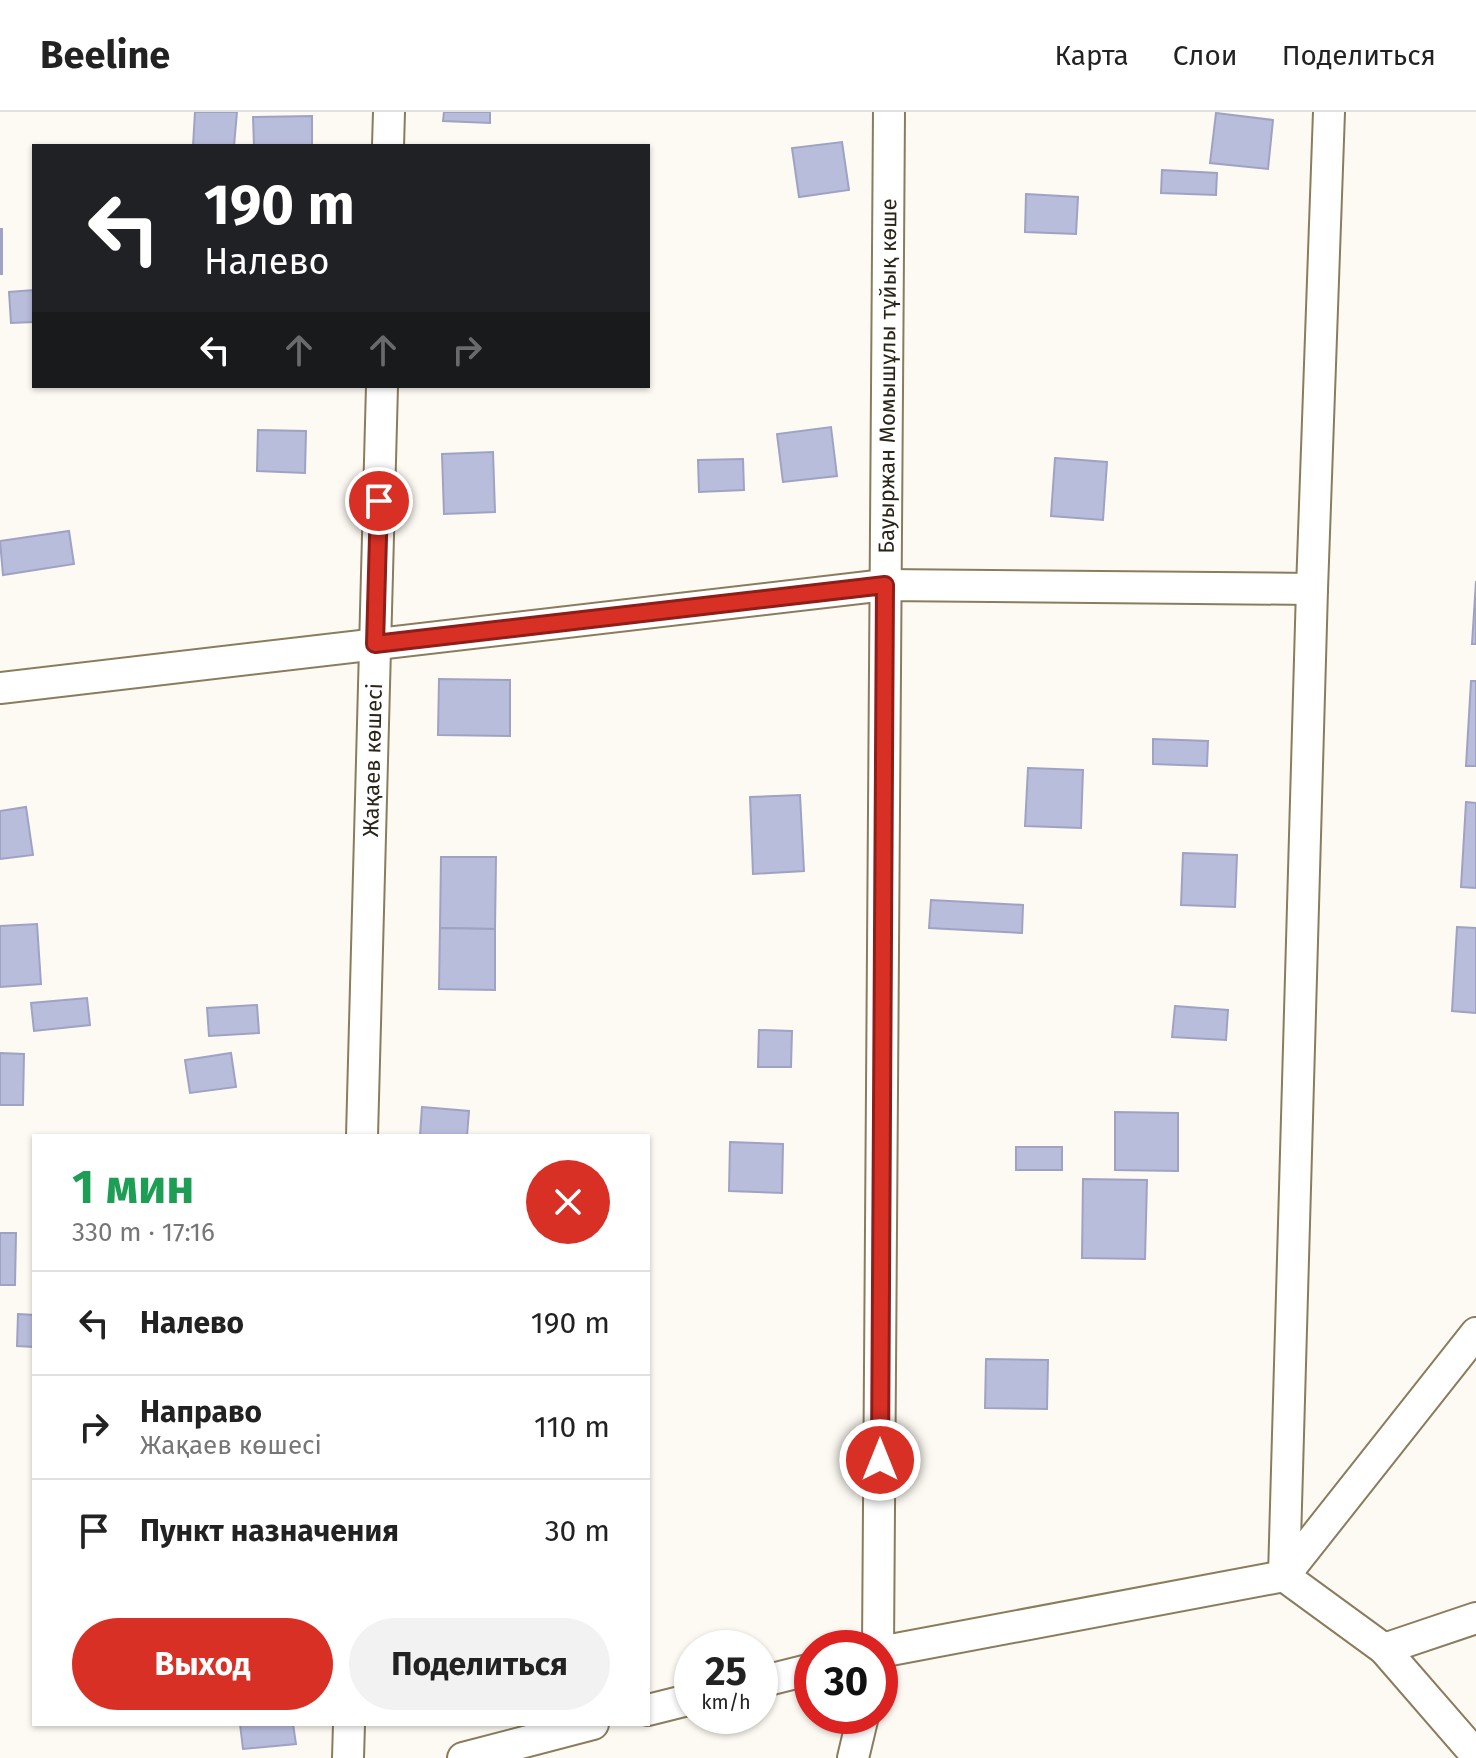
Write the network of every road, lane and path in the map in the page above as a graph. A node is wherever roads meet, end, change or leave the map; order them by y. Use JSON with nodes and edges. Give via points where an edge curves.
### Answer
{"nodes":[{"id":1,"x":389,"y":112,"type":"edge"},
{"id":2,"x":889,"y":112,"type":"edge"},
{"id":3,"x":1329,"y":112,"type":"edge"},
{"id":4,"x":388,"y":144,"type":"edge"},
{"id":5,"x":382,"y":388,"type":"edge"},
{"id":6,"x":885,"y":585,"type":"junction"},
{"id":7,"x":1312,"y":589,"type":"junction"},
{"id":8,"x":375,"y":644,"type":"junction"},
{"id":9,"x":0,"y":688,"type":"edge"},
{"id":10,"x":362,"y":1134,"type":"edge"},
{"id":11,"x":1476,"y":1333,"type":"edge"},
{"id":12,"x":1284,"y":1576,"type":"junction"},
{"id":13,"x":1476,"y":1618,"type":"edge"},
{"id":14,"x":879,"y":1630,"type":"edge"},
{"id":15,"x":898,"y":1647,"type":"edge"},
{"id":16,"x":1384,"y":1649,"type":"junction"},
{"id":17,"x":674,"y":1704,"type":"edge"},
{"id":18,"x":650,"y":1710,"type":"edge"},
{"id":19,"x":349,"y":1726,"type":"edge"},
{"id":20,"x":585,"y":1726,"type":"edge"},
{"id":21,"x":859,"y":1734,"type":"edge"},
{"id":22,"x":1476,"y":1755,"type":"edge"},
{"id":23,"x":348,"y":1758,"type":"edge"},
{"id":24,"x":463,"y":1758,"type":"edge"},
{"id":25,"x":853,"y":1758,"type":"edge"}],
"edges":[{"from":1,"to":4,"type":"street"},
{"from":2,"to":6,"type":"street","name":"Бауыржан Момышұлы тұйық көше"},
{"from":3,"to":7,"type":"street"},
{"from":5,"to":8,"type":"street","name":"Жақаев көшесі"},
{"from":6,"to":7,"type":"street"},
{"from":6,"to":8,"type":"street"},
{"from":6,"to":14,"type":"street","name":"Бауыржан Момышұлы тұйық көше"},
{"from":7,"to":12,"type":"street"},
{"from":8,"to":9,"type":"street"},
{"from":8,"to":10,"type":"street","name":"Жақаев көшесі"},
{"from":11,"to":12,"type":"street"},
{"from":12,"to":15,"type":"street"},
{"from":12,"to":16,"type":"street"},
{"from":13,"to":16,"type":"street"},
{"from":16,"to":22,"type":"street"},
{"from":17,"to":18,"type":"street"},
{"from":19,"to":23,"type":"street"},
{"from":20,"to":24,"type":"street"},
{"from":21,"to":25,"type":"street"}]}
